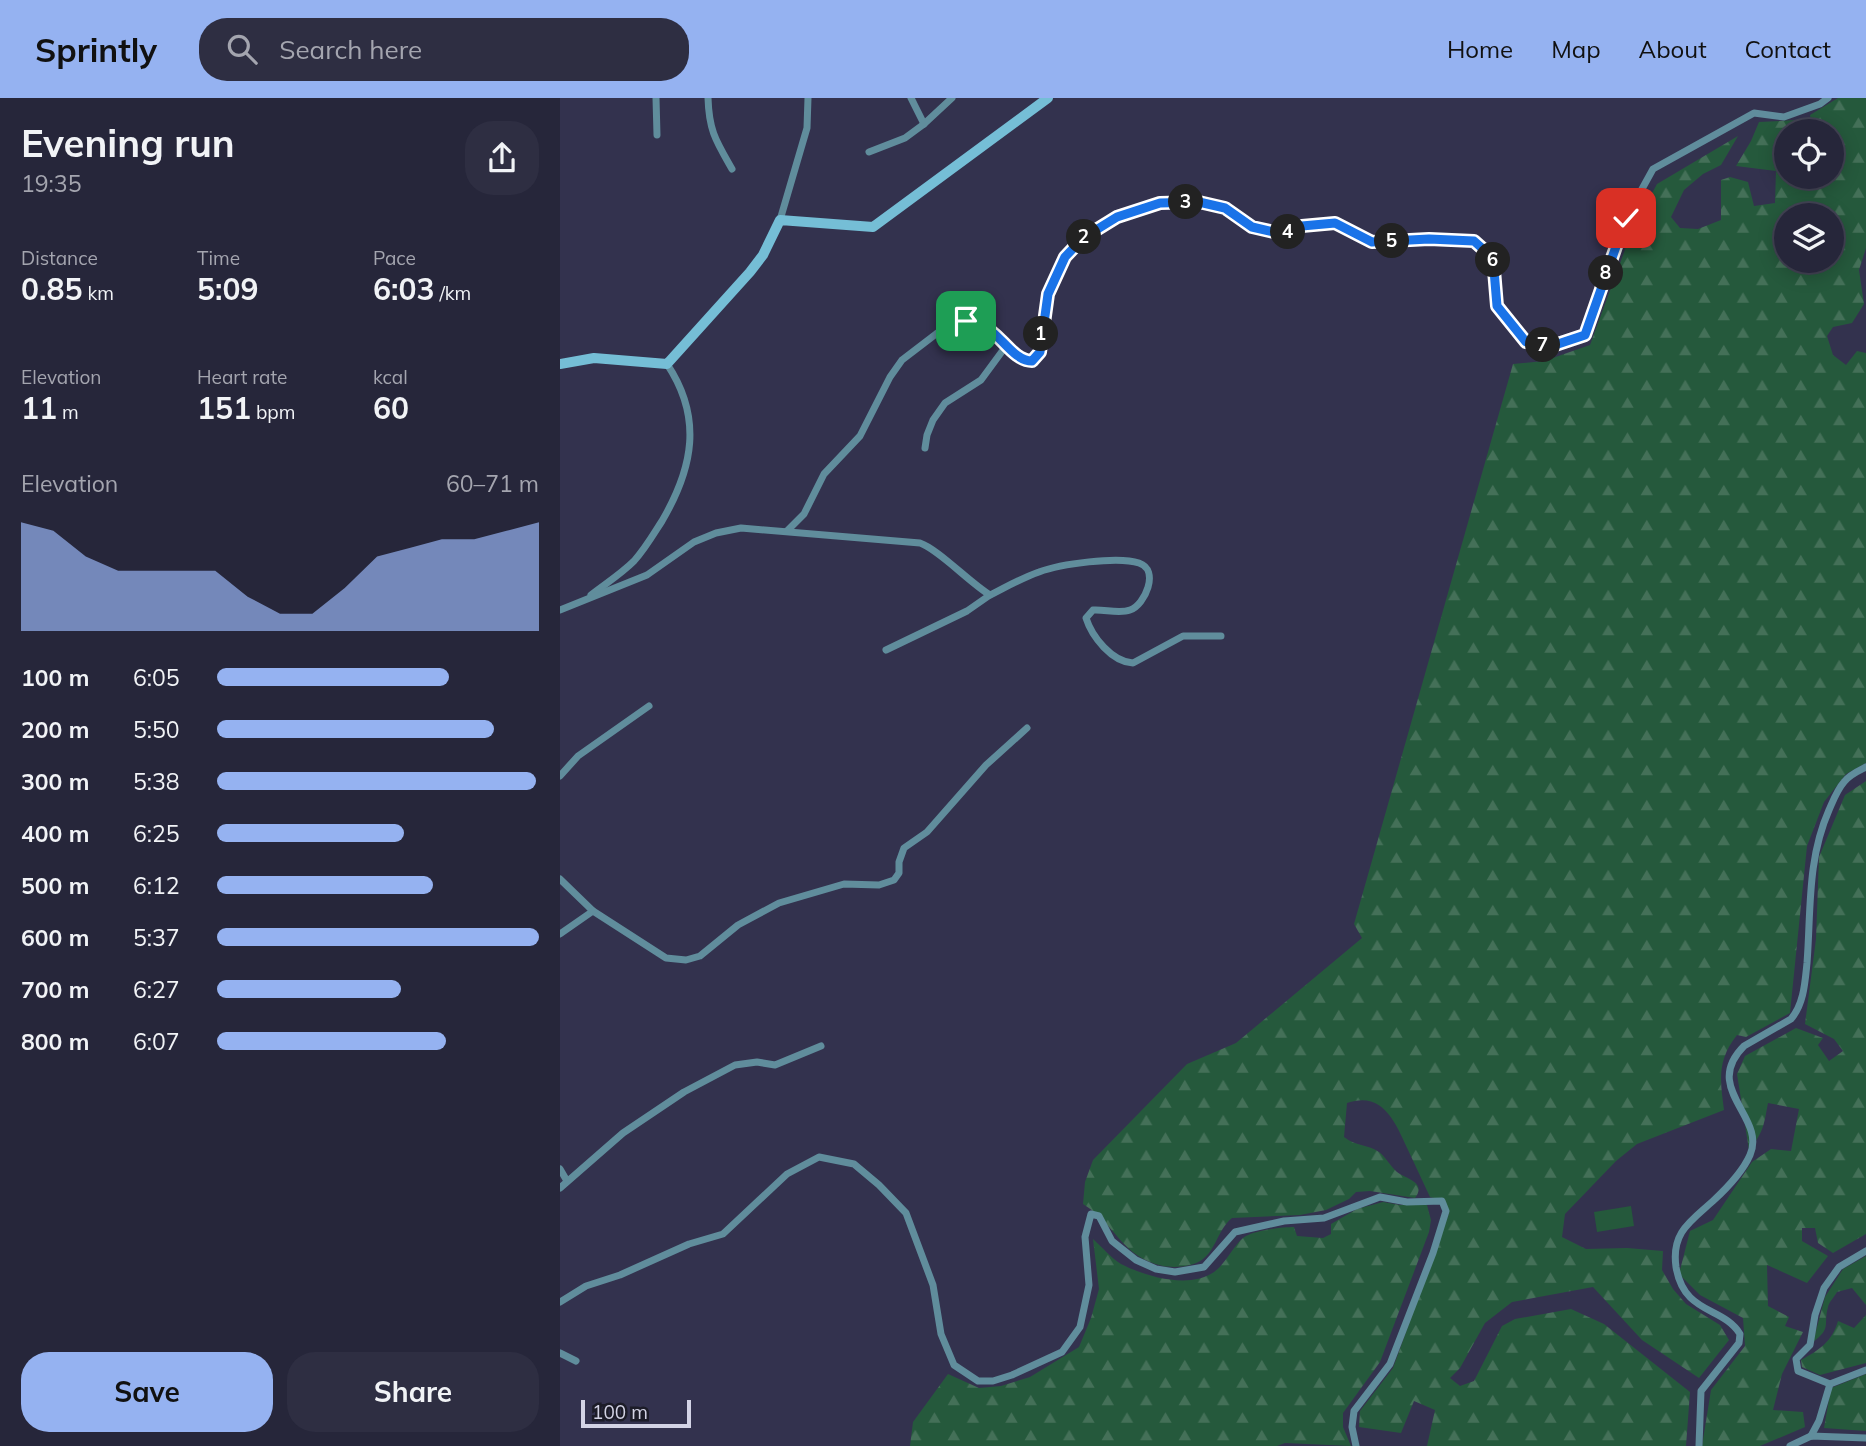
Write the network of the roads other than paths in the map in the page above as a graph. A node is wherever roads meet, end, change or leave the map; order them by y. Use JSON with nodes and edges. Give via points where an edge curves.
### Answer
{"nodes":[{"id":1,"x":656,"y":98,"type":"edge"},
{"id":2,"x":708,"y":98,"type":"edge"},
{"id":3,"x":808,"y":98,"type":"edge"},
{"id":4,"x":911,"y":98,"type":"edge"},
{"id":5,"x":952,"y":98,"type":"edge"},
{"id":6,"x":1048,"y":98,"type":"edge"},
{"id":7,"x":1828,"y":98,"type":"edge"},
{"id":8,"x":924,"y":124,"type":"junction"},
{"id":9,"x":657,"y":135,"type":"dead end"},
{"id":10,"x":869,"y":152,"type":"dead end"},
{"id":11,"x":732,"y":169,"type":"dead end"},
{"id":12,"x":780,"y":219,"type":"junction"},
{"id":13,"x":1006,"y":346,"type":"junction"},
{"id":14,"x":667,"y":363,"type":"junction"},
{"id":15,"x":560,"y":364,"type":"edge"},
{"id":16,"x":925,"y":448,"type":"dead end"},
{"id":17,"x":787,"y":531,"type":"junction"},
{"id":18,"x":990,"y":595,"type":"junction"},
{"id":19,"x":587,"y":598,"type":"junction"},
{"id":20,"x":560,"y":610,"type":"edge"},
{"id":21,"x":1221,"y":636,"type":"dead end"},
{"id":22,"x":886,"y":650,"type":"dead end"},
{"id":23,"x":649,"y":706,"type":"dead end"},
{"id":24,"x":1027,"y":728,"type":"dead end"},
{"id":25,"x":1866,"y":767,"type":"edge"},
{"id":26,"x":560,"y":776,"type":"edge"},
{"id":27,"x":560,"y":879,"type":"edge"},
{"id":28,"x":593,"y":911,"type":"junction"},
{"id":29,"x":560,"y":934,"type":"edge"},
{"id":30,"x":821,"y":1046,"type":"dead end"},
{"id":31,"x":560,"y":1169,"type":"edge"},
{"id":32,"x":567,"y":1181,"type":"junction"},
{"id":33,"x":560,"y":1188,"type":"edge"},
{"id":34,"x":1866,"y":1251,"type":"edge"},
{"id":35,"x":560,"y":1302,"type":"edge"},
{"id":36,"x":560,"y":1353,"type":"edge"},
{"id":37,"x":576,"y":1361,"type":"dead end"},
{"id":38,"x":1866,"y":1370,"type":"edge"},
{"id":39,"x":1830,"y":1384,"type":"junction"},
{"id":40,"x":1811,"y":1436,"type":"junction"},
{"id":41,"x":1866,"y":1438,"type":"edge"},
{"id":42,"x":1356,"y":1446,"type":"edge"},
{"id":43,"x":1699,"y":1446,"type":"edge"},
{"id":44,"x":1790,"y":1446,"type":"edge"}],
"edges":[{"from":1,"to":9,"type":"street"},
{"from":2,"to":11,"type":"street","via":[[712,134]]},
{"from":3,"to":12,"type":"street","via":[[807,128]]},
{"from":4,"to":8,"type":"street"},
{"from":5,"to":8,"type":"street"},
{"from":6,"to":12,"type":"main road","via":[[873,227]]},
{"from":7,"to":13,"type":"street","via":[[1784,117],[1754,113],[1653,169],[1626,218],[1585,335],[1552,346],[1526,342],[1497,306],[1493,258],[1474,241],[1372,242],[1335,223],[1302,226],[1283,234],[1252,227],[1225,208],[1199,202],[1160,203],[1117,217],[1083,238],[1065,257],[1048,294],[1038,356],[1027,361]]},
{"from":8,"to":10,"type":"street","via":[[905,138]]},
{"from":12,"to":14,"type":"main road","via":[[750,272]]},
{"from":13,"to":16,"type":"street","via":[[981,380],[945,403],[933,420]]},
{"from":13,"to":17,"type":"street","via":[[992,332],[966,321],[952,323],[917,347],[890,377],[860,436],[824,474],[804,514]]},
{"from":14,"to":15,"type":"main road","via":[[594,358]]},
{"from":14,"to":19,"type":"street","via":[[683,392],[688,418],[691,444],[687,468],[649,543],[633,562]]},
{"from":17,"to":18,"type":"street","via":[[928,546]]},
{"from":17,"to":19,"type":"street","via":[[741,528],[716,533],[694,542],[647,575]]},
{"from":18,"to":21,"type":"street","via":[[1040,571],[1094,561],[1139,563],[1149,570],[1150,578],[1138,605],[1126,611],[1093,610],[1086,618],[1118,660],[1138,662],[1183,636]]},
{"from":18,"to":22,"type":"street"},
{"from":19,"to":20,"type":"street"},
{"from":23,"to":26,"type":"street","via":[[578,756]]},
{"from":24,"to":28,"type":"street","via":[[986,765],[927,832],[904,848],[894,880],[879,885],[844,884],[779,903],[738,925],[700,956],[686,960],[666,958]]},
{"from":25,"to":43,"type":"street","via":[[1843,782],[1818,838],[1811,871],[1805,978],[1797,1012],[1738,1051],[1728,1075],[1752,1139],[1751,1154],[1717,1198],[1689,1220],[1678,1240],[1676,1264],[1684,1289],[1697,1305],[1740,1334],[1739,1343],[1701,1391]]},
{"from":27,"to":28,"type":"street"},
{"from":28,"to":29,"type":"street"},
{"from":30,"to":32,"type":"street","via":[[775,1065],[735,1065],[684,1092],[624,1133]]},
{"from":31,"to":32,"type":"street"},
{"from":32,"to":33,"type":"street"},
{"from":34,"to":39,"type":"street","via":[[1839,1267],[1824,1288],[1810,1345],[1796,1359],[1798,1371]]},
{"from":35,"to":42,"type":"street","via":[[586,1286],[723,1234],[787,1174],[819,1157],[854,1164],[906,1213],[933,1285],[941,1334],[954,1365],[978,1381],[993,1381],[1062,1352],[1080,1327],[1089,1285],[1086,1237],[1091,1214],[1099,1216],[1112,1241],[1136,1260],[1175,1272],[1204,1267],[1235,1232],[1324,1218],[1380,1197],[1442,1201],[1446,1211],[1433,1253],[1390,1364],[1354,1411]]},
{"from":36,"to":37,"type":"street"},
{"from":38,"to":39,"type":"street"},
{"from":39,"to":40,"type":"street"},
{"from":40,"to":41,"type":"street"},
{"from":40,"to":44,"type":"street"}]}
